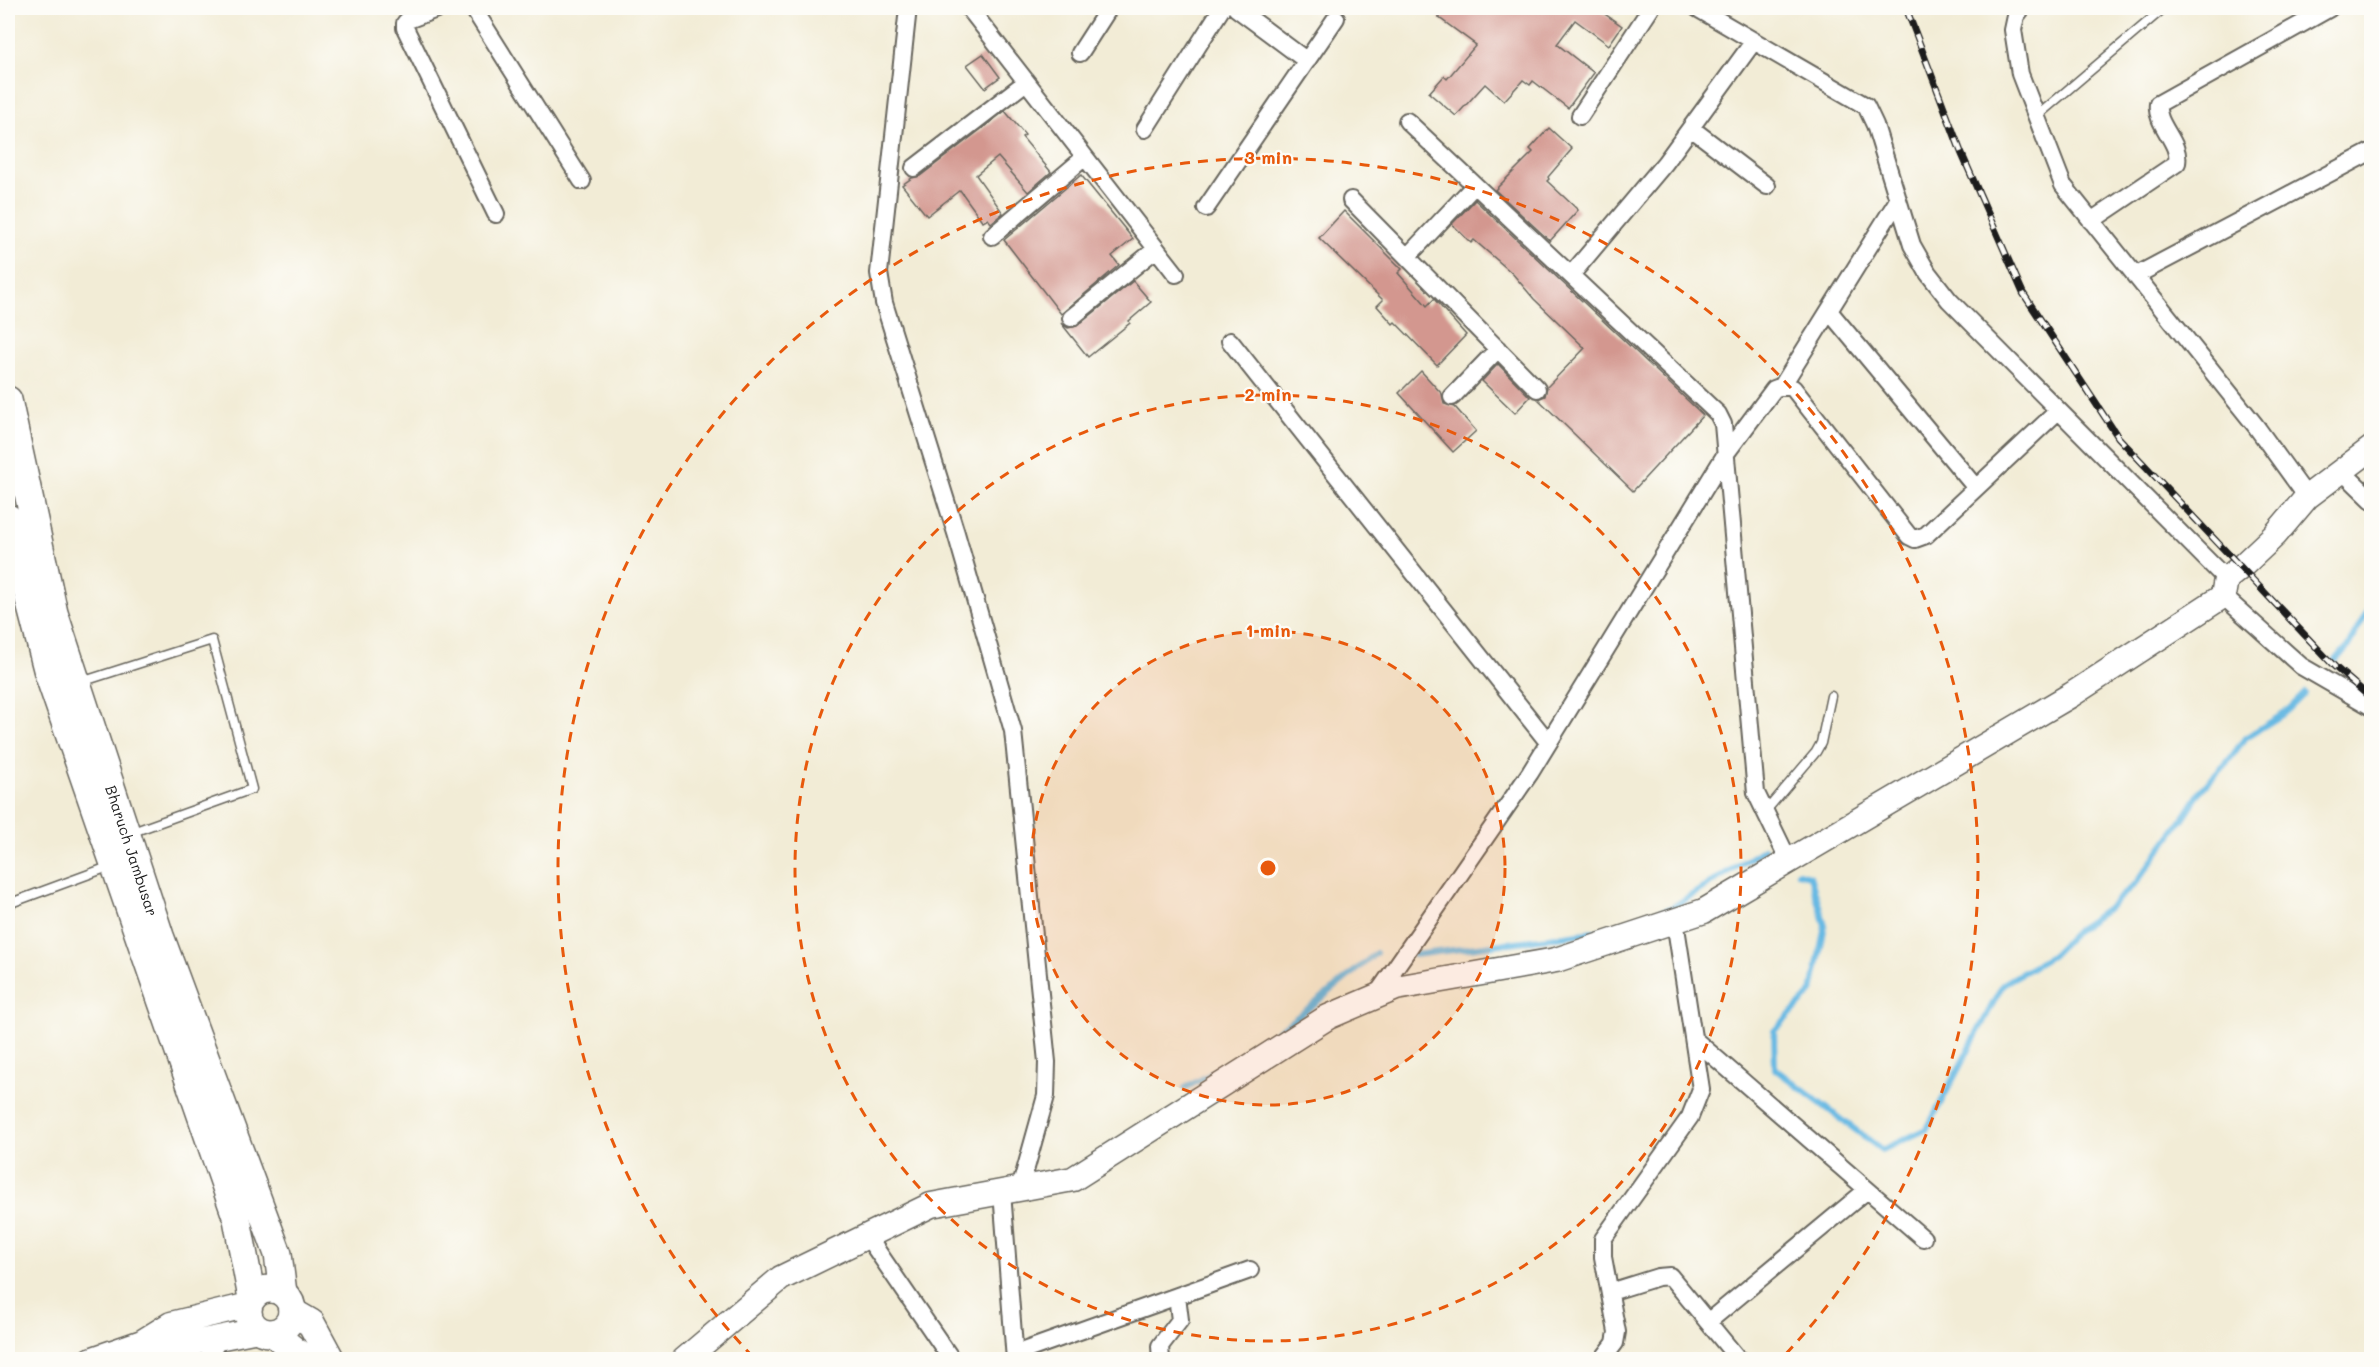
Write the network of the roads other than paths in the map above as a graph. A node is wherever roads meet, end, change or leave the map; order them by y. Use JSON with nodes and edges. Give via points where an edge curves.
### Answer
{"nodes":[{"id":1,"x":439,"y":8,"type":"edge"},
{"id":2,"x":473,"y":8,"type":"edge"},
{"id":3,"x":908,"y":8,"type":"edge"},
{"id":4,"x":969,"y":8,"type":"edge"},
{"id":5,"x":1109,"y":8,"type":"edge"},
{"id":6,"x":1222,"y":8,"type":"edge"},
{"id":7,"x":1236,"y":8,"type":"edge"},
{"id":8,"x":1652,"y":8,"type":"edge"},
{"id":9,"x":1697,"y":8,"type":"edge"},
{"id":10,"x":2022,"y":8,"type":"edge"},
{"id":11,"x":2164,"y":8,"type":"edge"},
{"id":12,"x":2330,"y":8,"type":"edge"},
{"id":13,"x":1336,"y":18,"type":"dead end"},
{"id":14,"x":1754,"y":40,"type":"junction"},
{"id":15,"x":1080,"y":53,"type":"dead end"},
{"id":16,"x":1307,"y":61,"type":"junction"},
{"id":17,"x":1026,"y":82,"type":"junction"},
{"id":18,"x":1580,"y":116,"type":"dead end"},
{"id":19,"x":2036,"y":117,"type":"junction"},
{"id":20,"x":1407,"y":121,"type":"dead end"},
{"id":21,"x":1691,"y":128,"type":"junction"},
{"id":22,"x":1145,"y":129,"type":"dead end"},
{"id":23,"x":2372,"y":151,"type":"edge"},
{"id":24,"x":1085,"y":157,"type":"junction"},
{"id":25,"x":914,"y":168,"type":"dead end"},
{"id":26,"x":582,"y":181,"type":"dead end"},
{"id":27,"x":1475,"y":185,"type":"junction"},
{"id":28,"x":1767,"y":186,"type":"dead end"},
{"id":29,"x":1351,"y":200,"type":"dead end"},
{"id":30,"x":1898,"y":200,"type":"junction"},
{"id":31,"x":1206,"y":208,"type":"dead end"},
{"id":32,"x":496,"y":214,"type":"dead end"},
{"id":33,"x":2091,"y":221,"type":"junction"},
{"id":34,"x":992,"y":236,"type":"dead end"},
{"id":35,"x":1156,"y":249,"type":"junction"},
{"id":36,"x":1407,"y":257,"type":"junction"},
{"id":37,"x":1176,"y":274,"type":"dead end"},
{"id":38,"x":1571,"y":275,"type":"junction"},
{"id":39,"x":2135,"y":276,"type":"junction"},
{"id":40,"x":1829,"y":311,"type":"junction"},
{"id":41,"x":1071,"y":318,"type":"dead end"},
{"id":42,"x":1230,"y":341,"type":"dead end"},
{"id":43,"x":1498,"y":349,"type":"junction"},
{"id":44,"x":1782,"y":386,"type":"junction"},
{"id":45,"x":1537,"y":389,"type":"dead end"},
{"id":46,"x":1452,"y":397,"type":"dead end"},
{"id":47,"x":8,"y":400,"type":"edge"},
{"id":48,"x":2058,"y":411,"type":"junction"},
{"id":49,"x":2372,"y":448,"type":"edge"},
{"id":50,"x":1727,"y":452,"type":"junction"},
{"id":51,"x":2342,"y":471,"type":"junction"},
{"id":52,"x":1976,"y":488,"type":"junction"},
{"id":53,"x":2307,"y":497,"type":"junction"},
{"id":54,"x":2372,"y":500,"type":"edge"},
{"id":55,"x":8,"y":518,"type":"edge"},
{"id":56,"x":2224,"y":588,"type":"junction"},
{"id":57,"x":77,"y":684,"type":"junction"},
{"id":58,"x":1831,"y":696,"type":"dead end"},
{"id":59,"x":2372,"y":707,"type":"edge"},
{"id":60,"x":1548,"y":742,"type":"junction"},
{"id":61,"x":1765,"y":813,"type":"junction"},
{"id":62,"x":127,"y":834,"type":"junction"},
{"id":63,"x":1789,"y":861,"type":"junction"},
{"id":64,"x":114,"y":864,"type":"junction"},
{"id":65,"x":8,"y":904,"type":"edge"},
{"id":66,"x":1675,"y":921,"type":"junction"},
{"id":67,"x":1375,"y":997,"type":"junction"},
{"id":68,"x":1695,"y":1040,"type":"junction"},
{"id":69,"x":1867,"y":1190,"type":"junction"},
{"id":70,"x":1011,"y":1191,"type":"junction"},
{"id":71,"x":867,"y":1236,"type":"junction"},
{"id":72,"x":1923,"y":1238,"type":"dead end"},
{"id":73,"x":1250,"y":1270,"type":"dead end"},
{"id":74,"x":1610,"y":1292,"type":"junction"},
{"id":75,"x":1177,"y":1296,"type":"junction"},
{"id":76,"x":250,"y":1302,"type":"junction"},
{"id":77,"x":287,"y":1302,"type":"junction"},
{"id":78,"x":1709,"y":1322,"type":"junction"},
{"id":79,"x":265,"y":1331,"type":"junction"},
{"id":80,"x":219,"y":1338,"type":"junction"},
{"id":81,"x":142,"y":1342,"type":"junction"},
{"id":82,"x":1015,"y":1357,"type":"edge"},
{"id":83,"x":90,"y":1359,"type":"edge"},
{"id":84,"x":208,"y":1359,"type":"edge"},
{"id":85,"x":306,"y":1359,"type":"edge"},
{"id":86,"x":331,"y":1359,"type":"edge"},
{"id":87,"x":684,"y":1359,"type":"edge"},
{"id":88,"x":952,"y":1359,"type":"edge"},
{"id":89,"x":1161,"y":1359,"type":"edge"},
{"id":90,"x":1602,"y":1359,"type":"edge"},
{"id":91,"x":1739,"y":1359,"type":"edge"}],
"edges":[{"from":1,"to":32,"type":"street","via":[[408,20],[405,28]]},
{"from":2,"to":26,"type":"street"},
{"from":3,"to":70,"type":"street","via":[[879,273],[884,303],[1013,731],[1048,1070],[1046,1096]]},
{"from":4,"to":17,"type":"street"},
{"from":5,"to":15,"type":"street"},
{"from":6,"to":22,"type":"street"},
{"from":7,"to":16,"type":"street"},
{"from":8,"to":18,"type":"street"},
{"from":9,"to":14,"type":"street"},
{"from":10,"to":19,"type":"street","via":[[2014,23],[2016,60]]},
{"from":11,"to":19,"type":"lane"},
{"from":12,"to":33,"type":"street","via":[[2158,104],[2177,163]]},
{"from":13,"to":16,"type":"street"},
{"from":14,"to":21,"type":"street"},
{"from":14,"to":30,"type":"street","via":[[1866,106]]},
{"from":16,"to":31,"type":"street"},
{"from":17,"to":24,"type":"street"},
{"from":17,"to":25,"type":"street"},
{"from":19,"to":33,"type":"street","via":[[2063,185]]},
{"from":20,"to":27,"type":"street"},
{"from":21,"to":28,"type":"street"},
{"from":21,"to":38,"type":"street"},
{"from":23,"to":39,"type":"street"},
{"from":24,"to":34,"type":"street"},
{"from":24,"to":35,"type":"street"},
{"from":27,"to":36,"type":"street"},
{"from":27,"to":38,"type":"street"},
{"from":29,"to":36,"type":"street"},
{"from":30,"to":40,"type":"street"},
{"from":30,"to":48,"type":"street","via":[[1912,245],[1928,273],[1949,300]]},
{"from":33,"to":39,"type":"street"},
{"from":35,"to":37,"type":"street"},
{"from":35,"to":41,"type":"street"},
{"from":36,"to":43,"type":"street"},
{"from":38,"to":50,"type":"street","via":[[1718,414]]},
{"from":39,"to":53,"type":"street","via":[[2255,425]]},
{"from":40,"to":44,"type":"street"},
{"from":40,"to":52,"type":"street"},
{"from":42,"to":60,"type":"street"},
{"from":43,"to":45,"type":"street"},
{"from":43,"to":46,"type":"street"},
{"from":44,"to":50,"type":"street","via":[[1774,389]]},
{"from":44,"to":52,"type":"street","via":[[1793,388],[1914,539],[1926,535]]},
{"from":47,"to":57,"type":"main road","name":"Bharuch Jambusar","via":[[54,613]]},
{"from":48,"to":52,"type":"street"},
{"from":48,"to":56,"type":"street"},
{"from":49,"to":51,"type":"street"},
{"from":50,"to":60,"type":"street"},
{"from":50,"to":61,"type":"street","via":[[1756,793]]},
{"from":51,"to":53,"type":"street"},
{"from":51,"to":54,"type":"street"},
{"from":53,"to":56,"type":"street"},
{"from":55,"to":64,"type":"main road","name":"Bharuch Jambusar","via":[[42,656]]},
{"from":56,"to":59,"type":"street","via":[[2301,666]]},
{"from":56,"to":63,"type":"street","via":[[2072,695]]},
{"from":57,"to":62,"type":"main road","name":"Bharuch Jambusar"},
{"from":57,"to":62,"type":"lane","via":[[212,640],[252,789]]},
{"from":58,"to":61,"type":"lane","via":[[1816,752]]},
{"from":60,"to":67,"type":"street"},
{"from":61,"to":63,"type":"street"},
{"from":62,"to":77,"type":"main road","name":"Bharuch Jambusar","via":[[160,936],[278,1254]]},
{"from":63,"to":66,"type":"street","via":[[1704,911]]},
{"from":64,"to":65,"type":"lane"},
{"from":64,"to":76,"type":"main road","name":"Bharuch Jambusar","via":[[237,1219]]},
{"from":66,"to":67,"type":"street","via":[[1556,960],[1396,988]]},
{"from":66,"to":68,"type":"street"},
{"from":67,"to":70,"type":"street","via":[[1328,1017],[1074,1179]]},
{"from":68,"to":69,"type":"street"},
{"from":68,"to":74,"type":"street","via":[[1701,1075],[1698,1102],[1603,1239]]},
{"from":69,"to":72,"type":"street"},
{"from":69,"to":78,"type":"street"},
{"from":70,"to":71,"type":"street","via":[[931,1205]]},
{"from":70,"to":82,"type":"street"},
{"from":71,"to":87,"type":"street","via":[[781,1278]]},
{"from":71,"to":88,"type":"street"},
{"from":73,"to":75,"type":"street"},
{"from":74,"to":78,"type":"street","via":[[1670,1276]]},
{"from":74,"to":90,"type":"street","via":[[1616,1343]]},
{"from":75,"to":82,"type":"street"},
{"from":75,"to":89,"type":"street","via":[[1180,1320],[1160,1346]]},
{"from":76,"to":77,"type":"main road","via":[[262,1290],[276,1290]]},
{"from":76,"to":79,"type":"main road","via":[[249,1319]]},
{"from":76,"to":81,"type":"street","via":[[171,1324]]},
{"from":77,"to":79,"type":"main road","via":[[286,1326]]},
{"from":77,"to":86,"type":"main road","via":[[311,1323]]},
{"from":78,"to":91,"type":"street"},
{"from":79,"to":80,"type":"street"},
{"from":79,"to":85,"type":"main road"},
{"from":80,"to":81,"type":"street","via":[[169,1347]]},
{"from":80,"to":84,"type":"street"},
{"from":81,"to":83,"type":"street"}]}
